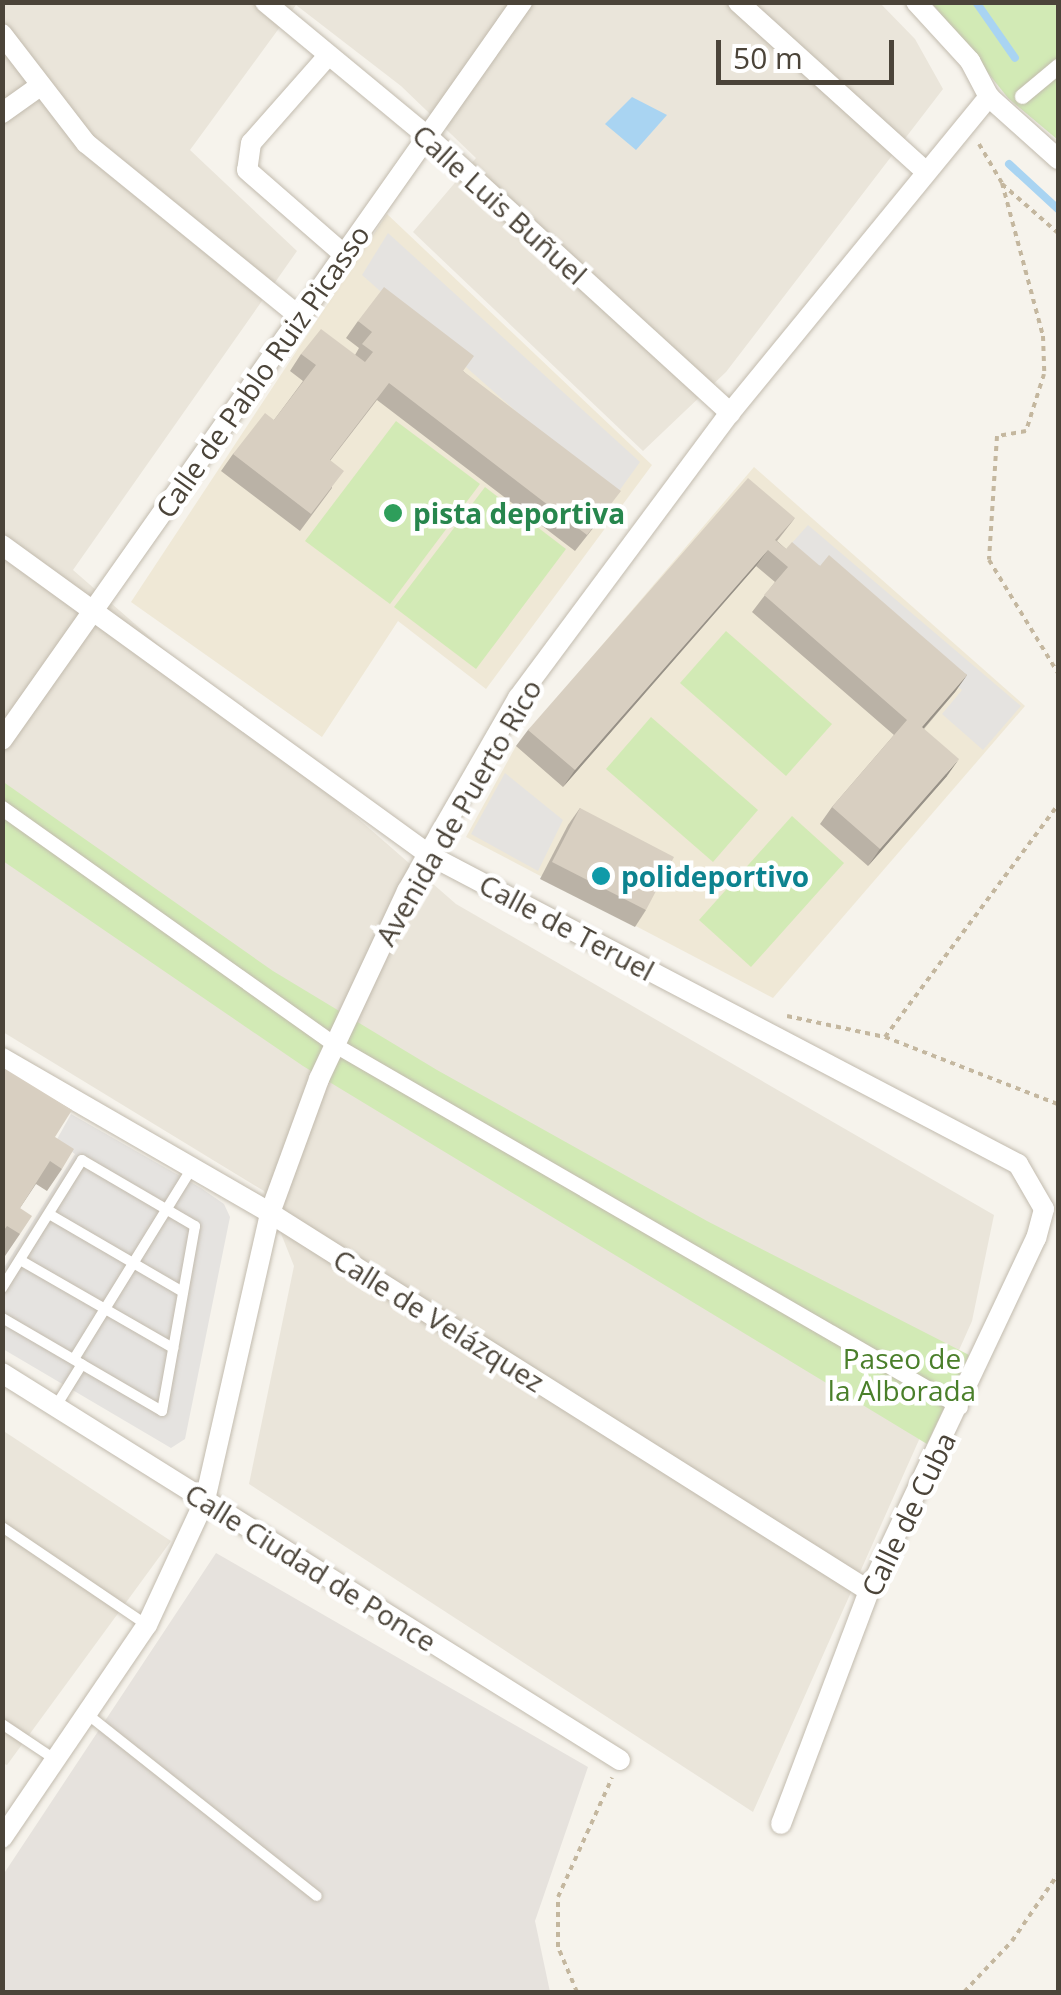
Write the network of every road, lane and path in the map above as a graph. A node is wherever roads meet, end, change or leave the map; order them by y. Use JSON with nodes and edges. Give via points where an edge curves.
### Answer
{"nodes":[{"id":1,"x":265,"y":2,"type":"edge"},
{"id":2,"x":522,"y":2,"type":"edge"},
{"id":3,"x":738,"y":2,"type":"edge"},
{"id":4,"x":916,"y":2,"type":"edge"},
{"id":5,"x":2,"y":34,"type":"edge"},
{"id":6,"x":326,"y":58,"type":"junction"},
{"id":7,"x":1058,"y":66,"type":"edge"},
{"id":8,"x":40,"y":86,"type":"junction"},
{"id":9,"x":1022,"y":96,"type":"dead end"},
{"id":10,"x":989,"y":97,"type":"junction"},
{"id":11,"x":2,"y":113,"type":"edge"},
{"id":12,"x":427,"y":136,"type":"junction"},
{"id":13,"x":978,"y":144,"type":"dead end"},
{"id":14,"x":1058,"y":160,"type":"edge"},
{"id":15,"x":925,"y":170,"type":"junction"},
{"id":16,"x":1002,"y":184,"type":"junction"},
{"id":17,"x":1058,"y":234,"type":"edge"},
{"id":18,"x":342,"y":253,"type":"junction"},
{"id":19,"x":298,"y":315,"type":"junction"},
{"id":20,"x":730,"y":413,"type":"junction"},
{"id":21,"x":2,"y":545,"type":"edge"},
{"id":22,"x":95,"y":612,"type":"junction"},
{"id":23,"x":1058,"y":672,"type":"edge"},
{"id":24,"x":2,"y":740,"type":"edge"},
{"id":25,"x":1058,"y":805,"type":"edge"},
{"id":26,"x":2,"y":808,"type":"edge"},
{"id":27,"x":431,"y":856,"type":"junction"},
{"id":28,"x":773,"y":1013,"type":"dead end"},
{"id":29,"x":884,"y":1037,"type":"junction"},
{"id":30,"x":335,"y":1045,"type":"junction"},
{"id":31,"x":2,"y":1058,"type":"edge"},
{"id":32,"x":1058,"y":1104,"type":"edge"},
{"id":33,"x":192,"y":1168,"type":"junction"},
{"id":34,"x":168,"y":1207,"type":"junction"},
{"id":35,"x":1044,"y":1209,"type":"joint"},
{"id":36,"x":49,"y":1214,"type":"junction"},
{"id":37,"x":270,"y":1214,"type":"junction"},
{"id":38,"x":20,"y":1260,"type":"junction"},
{"id":39,"x":133,"y":1262,"type":"junction"},
{"id":40,"x":2,"y":1288,"type":"edge"},
{"id":41,"x":184,"y":1292,"type":"junction"},
{"id":42,"x":105,"y":1309,"type":"junction"},
{"id":43,"x":2,"y":1318,"type":"edge"},
{"id":44,"x":173,"y":1348,"type":"junction"},
{"id":45,"x":78,"y":1362,"type":"junction"},
{"id":46,"x":2,"y":1374,"type":"edge"},
{"id":47,"x":55,"y":1406,"type":"junction"},
{"id":48,"x":960,"y":1407,"type":"junction"},
{"id":49,"x":205,"y":1500,"type":"junction"},
{"id":50,"x":2,"y":1527,"type":"edge"},
{"id":51,"x":869,"y":1591,"type":"junction"},
{"id":52,"x":147,"y":1625,"type":"junction"},
{"id":53,"x":87,"y":1714,"type":"junction"},
{"id":54,"x":2,"y":1724,"type":"edge"},
{"id":55,"x":56,"y":1760,"type":"junction"},
{"id":56,"x":620,"y":1760,"type":"joint"},
{"id":57,"x":781,"y":1824,"type":"dead end"},
{"id":58,"x":2,"y":1838,"type":"edge"},
{"id":59,"x":1058,"y":1874,"type":"edge"},
{"id":60,"x":317,"y":1896,"type":"dead end"},
{"id":61,"x":577,"y":1992,"type":"edge"},
{"id":62,"x":964,"y":1992,"type":"edge"}],
"edges":[{"from":1,"to":6,"type":"street","name":"Calle Luis Buñuel"},
{"from":2,"to":12,"type":"street","name":"Calle de Pablo Ruiz Picasso"},
{"from":3,"to":15,"type":"street"},
{"from":4,"to":10,"type":"street","via":[[970,61]]},
{"from":5,"to":8,"type":"street"},
{"from":6,"to":12,"type":"street","name":"Calle Luis Buñuel"},
{"from":6,"to":18,"type":"street","via":[[251,143],[247,170]]},
{"from":7,"to":9,"type":"street"},
{"from":8,"to":11,"type":"street"},
{"from":8,"to":19,"type":"street","via":[[86,143]]},
{"from":10,"to":14,"type":"street"},
{"from":10,"to":15,"type":"street","name":"Avenida de Puerto Rico"},
{"from":12,"to":18,"type":"street","name":"Calle de Pablo Ruiz Picasso"},
{"from":12,"to":20,"type":"street","name":"Calle Luis Buñuel"},
{"from":13,"to":16,"type":"path"},
{"from":15,"to":20,"type":"street","name":"Avenida de Puerto Rico"},
{"from":16,"to":17,"type":"path"},
{"from":16,"to":23,"type":"path","via":[[1043,336],[1044,374],[1026,430],[997,436],[988,560]]},
{"from":18,"to":19,"type":"street","name":"Calle de Pablo Ruiz Picasso"},
{"from":19,"to":22,"type":"street","name":"Calle de Pablo Ruiz Picasso"},
{"from":20,"to":27,"type":"street","name":"Avenida de Puerto Rico","via":[[518,698]]},
{"from":21,"to":22,"type":"street","name":"Calle de Teruel"},
{"from":22,"to":24,"type":"street","name":"Calle de Pablo Ruiz Picasso"},
{"from":22,"to":27,"type":"street","name":"Calle de Teruel"},
{"from":25,"to":29,"type":"path"},
{"from":26,"to":30,"type":"street"},
{"from":27,"to":30,"type":"street","name":"Avenida de Puerto Rico","via":[[407,891]]},
{"from":27,"to":35,"type":"street","name":"Calle de Teruel","via":[[1018,1164]]},
{"from":28,"to":29,"type":"path"},
{"from":29,"to":32,"type":"path"},
{"from":30,"to":37,"type":"street","name":"Avenida de Puerto Rico"},
{"from":30,"to":48,"type":"street"},
{"from":31,"to":33,"type":"street","name":"Calle de Velázquez"},
{"from":33,"to":34,"type":"lane"},
{"from":33,"to":37,"type":"street","name":"Calle de Velázquez"},
{"from":34,"to":36,"type":"lane","via":[[82,1160]]},
{"from":34,"to":39,"type":"lane"},
{"from":34,"to":41,"type":"lane","via":[[195,1226]]},
{"from":35,"to":48,"type":"street","name":"Calle de Cuba"},
{"from":36,"to":38,"type":"lane"},
{"from":36,"to":39,"type":"lane"},
{"from":37,"to":49,"type":"street","name":"Avenida de Puerto Rico"},
{"from":37,"to":51,"type":"street","name":"Calle de Velázquez"},
{"from":38,"to":40,"type":"lane"},
{"from":38,"to":42,"type":"lane"},
{"from":39,"to":41,"type":"lane"},
{"from":39,"to":42,"type":"lane"},
{"from":41,"to":44,"type":"lane"},
{"from":42,"to":44,"type":"lane"},
{"from":42,"to":45,"type":"lane"},
{"from":43,"to":45,"type":"lane"},
{"from":44,"to":45,"type":"lane","via":[[162,1411]]},
{"from":45,"to":47,"type":"lane"},
{"from":46,"to":47,"type":"street","name":"Calle Ciudad de Ponce"},
{"from":47,"to":49,"type":"street","name":"Calle Ciudad de Ponce"},
{"from":48,"to":51,"type":"street","name":"Calle de Cuba"},
{"from":49,"to":52,"type":"street","name":"Avenida de Puerto Rico"},
{"from":49,"to":56,"type":"street","name":"Calle Ciudad de Ponce"},
{"from":50,"to":52,"type":"lane"},
{"from":51,"to":57,"type":"street","name":"Calle de Cuba"},
{"from":52,"to":53,"type":"street","name":"Avenida de Puerto Rico"},
{"from":53,"to":55,"type":"street","name":"Avenida de Puerto Rico"},
{"from":53,"to":60,"type":"lane"},
{"from":54,"to":55,"type":"lane"},
{"from":55,"to":58,"type":"street","name":"Avenida de Puerto Rico"},
{"from":56,"to":61,"type":"path","via":[[558,1897],[558,1947]]},
{"from":59,"to":62,"type":"path","via":[[1012,1941]]}]}
